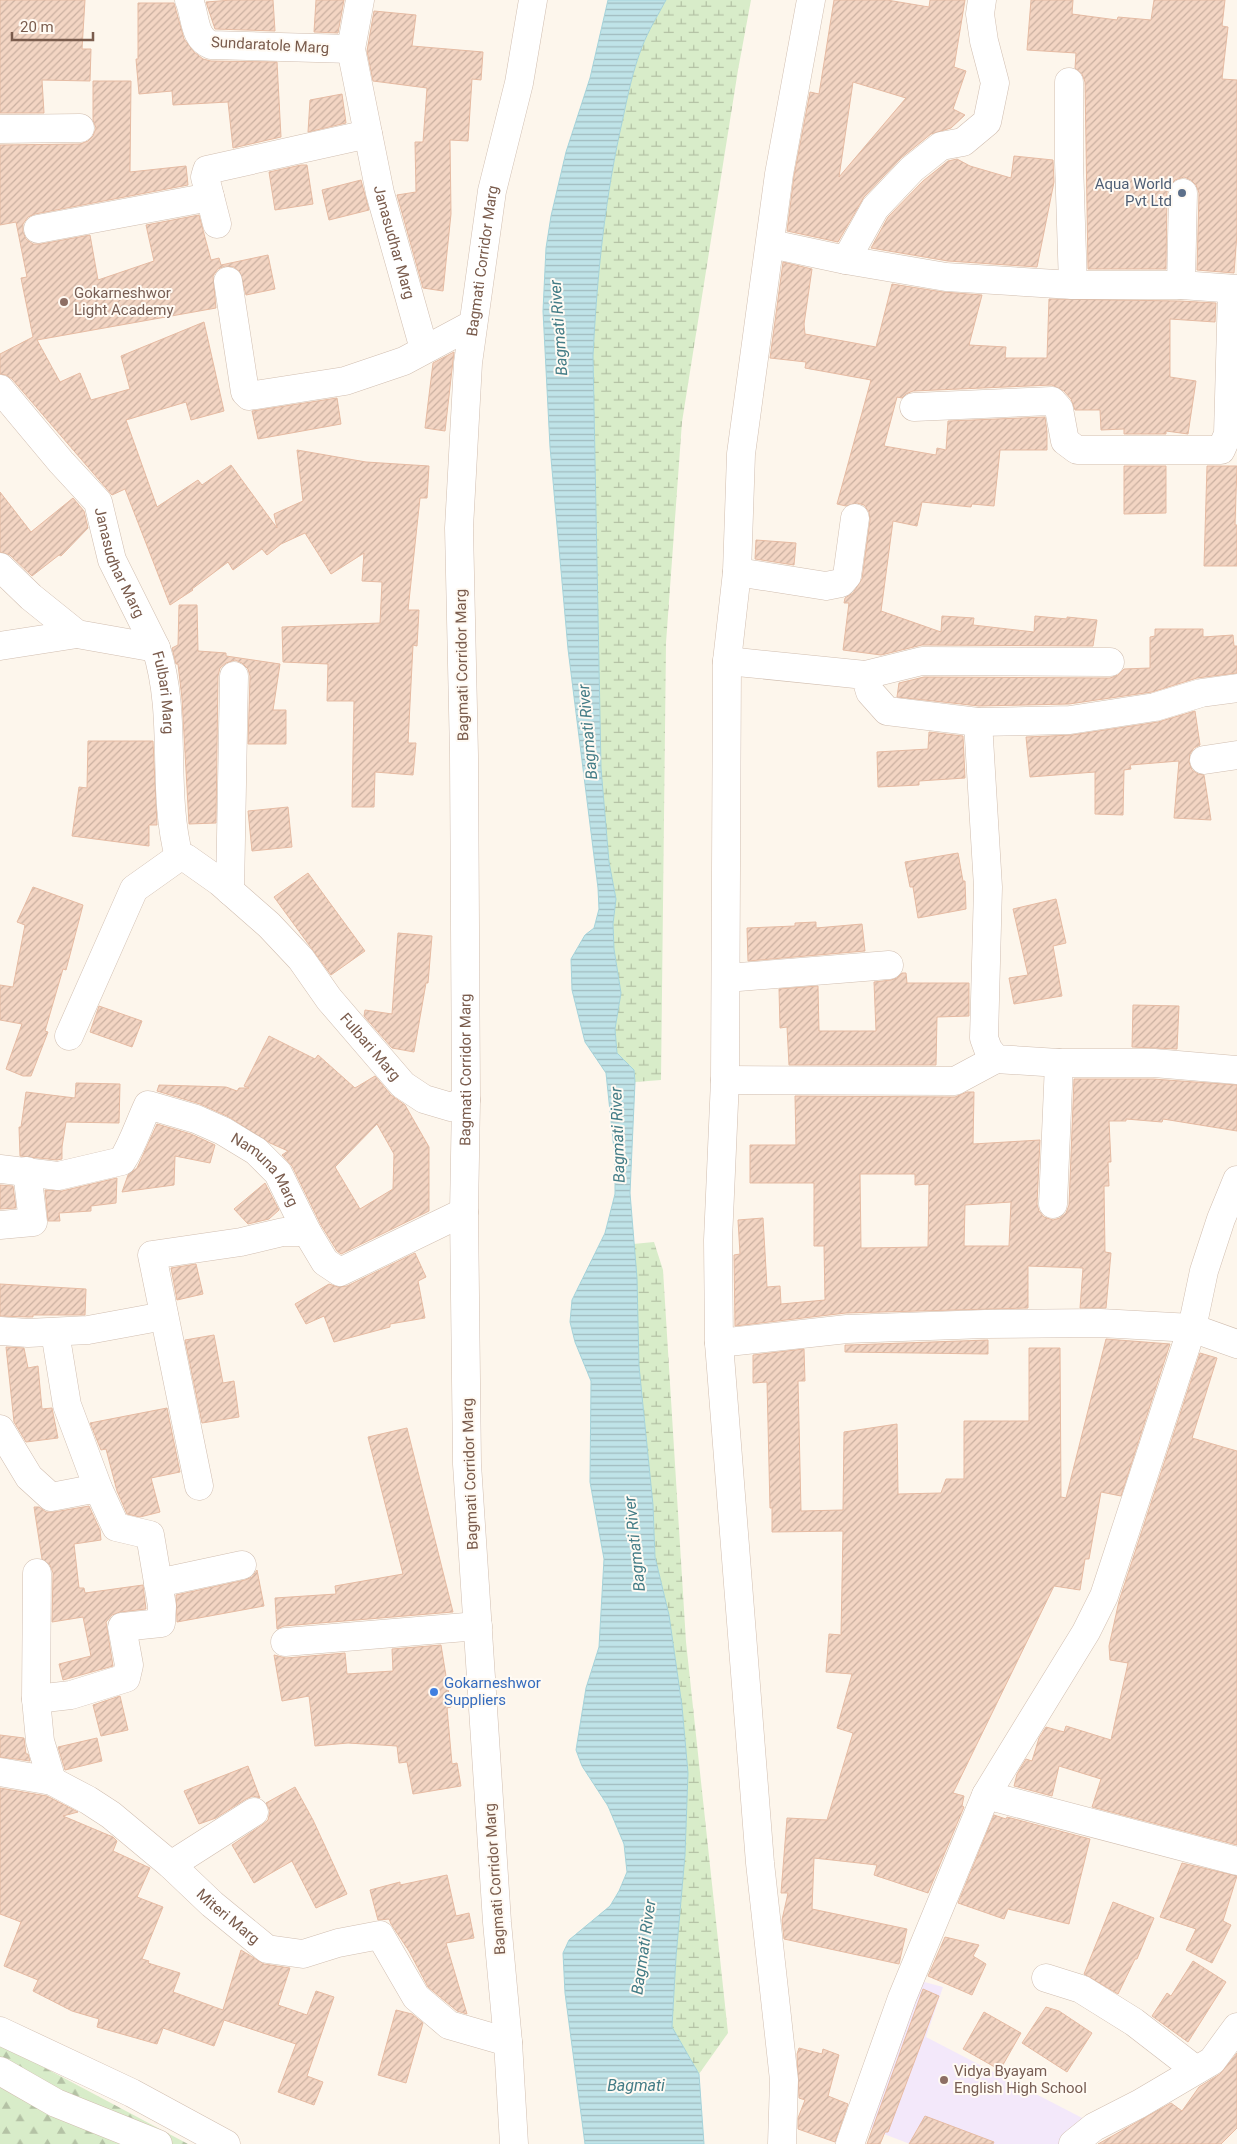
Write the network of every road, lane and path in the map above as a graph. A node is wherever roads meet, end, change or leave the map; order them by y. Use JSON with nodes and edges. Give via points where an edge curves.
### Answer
{"nodes":[{"id":1,"x":189,"y":0,"type":"edge"},
{"id":2,"x":360,"y":0,"type":"edge"},
{"id":3,"x":533,"y":0,"type":"edge"},
{"id":4,"x":811,"y":0,"type":"edge"},
{"id":5,"x":982,"y":0,"type":"edge"},
{"id":6,"x":351,"y":49,"type":"junction"},
{"id":7,"x":1069,"y":82,"type":"dead end"},
{"id":8,"x":80,"y":128,"type":"dead end"},
{"id":9,"x":0,"y":130,"type":"edge"},
{"id":10,"x":368,"y":134,"type":"junction"},
{"id":11,"x":1183,"y":193,"type":"dead end"},
{"id":12,"x":210,"y":197,"type":"junction"},
{"id":13,"x":217,"y":224,"type":"dead end"},
{"id":14,"x":38,"y":229,"type":"dead end"},
{"id":15,"x":771,"y":244,"type":"junction"},
{"id":16,"x":846,"y":260,"type":"junction"},
{"id":17,"x":228,"y":281,"type":"dead end"},
{"id":18,"x":1074,"y":285,"type":"junction"},
{"id":19,"x":1182,"y":285,"type":"junction"},
{"id":20,"x":1234,"y":290,"type":"edge"},
{"id":21,"x":473,"y":324,"type":"junction"},
{"id":22,"x":424,"y":349,"type":"junction"},
{"id":23,"x":0,"y":389,"type":"edge"},
{"id":24,"x":914,"y":407,"type":"dead end"},
{"id":25,"x":855,"y":518,"type":"dead end"},
{"id":26,"x":0,"y":568,"type":"edge"},
{"id":27,"x":737,"y":572,"type":"junction"},
{"id":28,"x":77,"y":634,"type":"junction"},
{"id":29,"x":0,"y":646,"type":"edge"},
{"id":30,"x":156,"y":648,"type":"junction"},
{"id":31,"x":727,"y":661,"type":"junction"},
{"id":32,"x":1110,"y":662,"type":"dead end"},
{"id":33,"x":865,"y":675,"type":"junction"},
{"id":34,"x":234,"y":676,"type":"dead end"},
{"id":35,"x":1237,"y":688,"type":"edge"},
{"id":36,"x":978,"y":722,"type":"junction"},
{"id":37,"x":1237,"y":755,"type":"edge"},
{"id":38,"x":1204,"y":760,"type":"dead end"},
{"id":39,"x":179,"y":857,"type":"junction"},
{"id":40,"x":230,"y":891,"type":"junction"},
{"id":41,"x":889,"y":965,"type":"dead end"},
{"id":42,"x":726,"y":978,"type":"junction"},
{"id":43,"x":69,"y":1036,"type":"dead end"},
{"id":44,"x":996,"y":1059,"type":"junction"},
{"id":45,"x":1059,"y":1063,"type":"junction"},
{"id":46,"x":1237,"y":1070,"type":"edge"},
{"id":47,"x":725,"y":1080,"type":"junction"},
{"id":48,"x":466,"y":1100,"type":"junction"},
{"id":49,"x":0,"y":1169,"type":"edge"},
{"id":50,"x":27,"y":1171,"type":"junction"},
{"id":51,"x":1237,"y":1180,"type":"edge"},
{"id":52,"x":1053,"y":1204,"type":"dead end"},
{"id":53,"x":464,"y":1212,"type":"junction"},
{"id":54,"x":0,"y":1225,"type":"edge"},
{"id":55,"x":307,"y":1232,"type":"junction"},
{"id":56,"x":164,"y":1316,"type":"junction"},
{"id":57,"x":1192,"y":1328,"type":"junction"},
{"id":58,"x":0,"y":1331,"type":"edge"},
{"id":59,"x":55,"y":1332,"type":"junction"},
{"id":60,"x":718,"y":1343,"type":"junction"},
{"id":61,"x":1237,"y":1344,"type":"edge"},
{"id":62,"x":0,"y":1429,"type":"edge"},
{"id":63,"x":199,"y":1486,"type":"dead end"},
{"id":64,"x":98,"y":1488,"type":"junction"},
{"id":65,"x":242,"y":1566,"type":"dead end"},
{"id":66,"x":37,"y":1573,"type":"dead end"},
{"id":67,"x":158,"y":1583,"type":"junction"},
{"id":68,"x":478,"y":1626,"type":"junction"},
{"id":69,"x":285,"y":1642,"type":"dead end"},
{"id":70,"x":36,"y":1699,"type":"junction"},
{"id":71,"x":0,"y":1772,"type":"edge"},
{"id":72,"x":52,"y":1781,"type":"junction"},
{"id":73,"x":986,"y":1795,"type":"junction"},
{"id":74,"x":254,"y":1812,"type":"dead end"},
{"id":75,"x":1237,"y":1861,"type":"edge"},
{"id":76,"x":171,"y":1864,"type":"junction"},
{"id":77,"x":1046,"y":1978,"type":"dead end"},
{"id":78,"x":1237,"y":2027,"type":"edge"},
{"id":79,"x":0,"y":2031,"type":"edge"},
{"id":80,"x":508,"y":2042,"type":"junction"},
{"id":81,"x":1196,"y":2070,"type":"junction"},
{"id":82,"x":0,"y":2071,"type":"edge"},
{"id":83,"x":158,"y":2144,"type":"edge"},
{"id":84,"x":226,"y":2144,"type":"edge"},
{"id":85,"x":514,"y":2144,"type":"edge"},
{"id":86,"x":782,"y":2144,"type":"edge"},
{"id":87,"x":850,"y":2144,"type":"edge"},
{"id":88,"x":1073,"y":2144,"type":"edge"}],
"edges":[{"from":1,"to":6,"type":"street","name":"Sundaratole Marg","via":[[198,36],[211,45]]},
{"from":2,"to":6,"type":"street","name":"Janasudhar Marg"},
{"from":3,"to":21,"type":"street","name":"Bagmati Corridor Marg","via":[[518,83],[492,191]]},
{"from":4,"to":15,"type":"street","via":[[779,174]]},
{"from":5,"to":16,"type":"street","via":[[980,14],[984,41],[995,83],[987,122],[963,142],[941,146],[912,169],[875,208]]},
{"from":6,"to":10,"type":"street","name":"Janasudhar Marg"},
{"from":7,"to":18,"type":"street"},
{"from":8,"to":9,"type":"street"},
{"from":10,"to":12,"type":"street","via":[[207,170],[205,177]]},
{"from":10,"to":22,"type":"street","name":"Janasudhar Marg","via":[[380,193]]},
{"from":11,"to":19,"type":"street"},
{"from":12,"to":13,"type":"street"},
{"from":12,"to":14,"type":"street"},
{"from":15,"to":16,"type":"street"},
{"from":15,"to":27,"type":"street","via":[[741,454]]},
{"from":16,"to":18,"type":"street","via":[[946,277]]},
{"from":17,"to":22,"type":"street","via":[[245,392],[249,396],[345,381],[404,361]]},
{"from":18,"to":19,"type":"street"},
{"from":19,"to":20,"type":"street"},
{"from":20,"to":24,"type":"street","via":[[1228,434],[1221,450],[1077,450],[1065,440],[1059,409],[1052,401]]},
{"from":21,"to":22,"type":"street"},
{"from":21,"to":48,"type":"street","name":"Bagmati Corridor Marg","via":[[459,528]]},
{"from":23,"to":30,"type":"street","name":"Janasudhar Marg","via":[[98,502],[112,560]]},
{"from":25,"to":27,"type":"street","via":[[847,576],[840,583],[826,586]]},
{"from":26,"to":28,"type":"street","name":"Fulbari Marg"},
{"from":27,"to":31,"type":"street"},
{"from":28,"to":29,"type":"street"},
{"from":28,"to":30,"type":"street","name":"Fulbari Marg"},
{"from":30,"to":39,"type":"street","name":"Fulbari Marg","via":[[168,706],[173,832]]},
{"from":31,"to":33,"type":"street"},
{"from":31,"to":42,"type":"street"},
{"from":32,"to":33,"type":"street","via":[[922,661]]},
{"from":33,"to":36,"type":"street","via":[[870,692],[887,711]]},
{"from":34,"to":40,"type":"street"},
{"from":35,"to":36,"type":"street","via":[[1146,708],[1070,720]]},
{"from":36,"to":44,"type":"street","via":[[988,887],[984,1038]]},
{"from":37,"to":38,"type":"street"},
{"from":39,"to":40,"type":"street","name":"Fulbari Marg","via":[[186,858]]},
{"from":39,"to":43,"type":"street","via":[[134,889]]},
{"from":40,"to":48,"type":"street","name":"Fulbari Marg","via":[[301,959],[329,999],[403,1085],[424,1100],[451,1106]]},
{"from":41,"to":42,"type":"street"},
{"from":42,"to":47,"type":"street"},
{"from":44,"to":45,"type":"street"},
{"from":44,"to":47,"type":"street","via":[[955,1081]]},
{"from":45,"to":46,"type":"street","via":[[1154,1063]]},
{"from":45,"to":52,"type":"street"},
{"from":47,"to":60,"type":"street","via":[[718,1240]]},
{"from":48,"to":53,"type":"street","name":"Bagmati Corridor Marg"},
{"from":49,"to":50,"type":"street","name":"Namuna Marg"},
{"from":50,"to":54,"type":"street","via":[[33,1222]]},
{"from":50,"to":55,"type":"street","name":"Namuna Marg","via":[[58,1176],[122,1160],[130,1149],[148,1105],[196,1119],[256,1151],[278,1173]]},
{"from":51,"to":57,"type":"street","via":[[1204,1271]]},
{"from":53,"to":55,"type":"street","via":[[340,1272],[325,1262]]},
{"from":53,"to":68,"type":"street","name":"Bagmati Corridor Marg","via":[[467,1464]]},
{"from":55,"to":56,"type":"street","name":"Namuna Marg","via":[[283,1232],[240,1242],[153,1254]]},
{"from":56,"to":59,"type":"street","via":[[88,1330]]},
{"from":56,"to":63,"type":"street","name":"Namuna Marg"},
{"from":57,"to":60,"type":"street","via":[[1100,1323],[985,1324],[847,1329]]},
{"from":57,"to":61,"type":"street"},
{"from":57,"to":73,"type":"street","via":[[1104,1596],[1086,1632]]},
{"from":58,"to":59,"type":"street"},
{"from":59,"to":64,"type":"street","via":[[68,1405]]},
{"from":60,"to":86,"type":"street","via":[[760,1864],[784,2080]]},
{"from":62,"to":64,"type":"street","via":[[29,1477],[51,1496]]},
{"from":64,"to":67,"type":"street","via":[[116,1527],[150,1535]]},
{"from":65,"to":67,"type":"street"},
{"from":66,"to":70,"type":"street"},
{"from":67,"to":70,"type":"street","via":[[161,1623],[122,1627],[129,1665],[126,1678],[71,1695]]},
{"from":68,"to":69,"type":"street"},
{"from":68,"to":80,"type":"street","name":"Bagmati Corridor Marg"},
{"from":70,"to":72,"type":"street","via":[[40,1742]]},
{"from":71,"to":72,"type":"street","name":"Miteri Marg"},
{"from":72,"to":76,"type":"street","name":"Miteri Marg","via":[[111,1815]]},
{"from":73,"to":75,"type":"street"},
{"from":73,"to":87,"type":"street","via":[[902,1998]]},
{"from":74,"to":76,"type":"street"},
{"from":76,"to":80,"type":"street","name":"Miteri Marg","via":[[267,1950],[303,1954],[380,1935],[416,1997],[449,2025]]},
{"from":77,"to":81,"type":"street","via":[[1081,1989],[1134,2022]]},
{"from":78,"to":81,"type":"street","via":[[1212,2061]]},
{"from":79,"to":84,"type":"street","via":[[132,2093]]},
{"from":80,"to":85,"type":"street","name":"Bagmati Corridor Marg"},
{"from":81,"to":88,"type":"street","via":[[1094,2127]]},
{"from":82,"to":83,"type":"street","via":[[56,2102]]}]}
